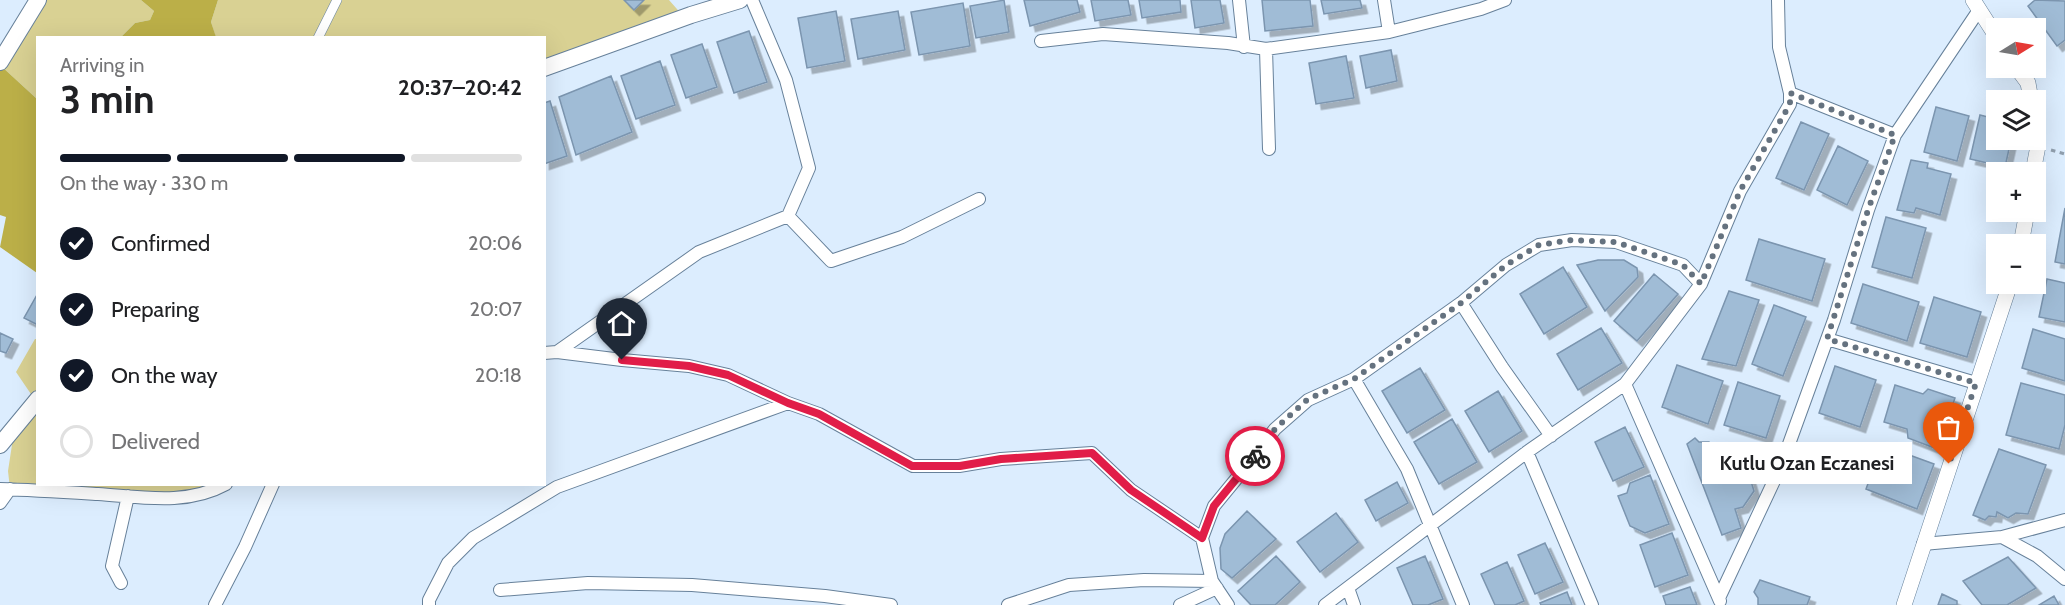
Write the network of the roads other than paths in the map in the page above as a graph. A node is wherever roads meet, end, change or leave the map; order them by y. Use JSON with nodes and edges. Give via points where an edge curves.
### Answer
{"nodes":[{"id":1,"x":38,"y":0,"type":"edge"},
{"id":2,"x":337,"y":0,"type":"edge"},
{"id":3,"x":740,"y":0,"type":"edge"},
{"id":4,"x":752,"y":0,"type":"edge"},
{"id":5,"x":1239,"y":0,"type":"edge"},
{"id":6,"x":1384,"y":0,"type":"edge"},
{"id":7,"x":1505,"y":0,"type":"edge"},
{"id":8,"x":1778,"y":0,"type":"edge"},
{"id":9,"x":1976,"y":5,"type":"edge"},
{"id":10,"x":1986,"y":20,"type":"edge"},
{"id":11,"x":1389,"y":32,"type":"junction"},
{"id":12,"x":319,"y":36,"type":"edge"},
{"id":13,"x":1041,"y":41,"type":"dead end"},
{"id":14,"x":1244,"y":47,"type":"junction"},
{"id":15,"x":1266,"y":49,"type":"junction"},
{"id":16,"x":0,"y":62,"type":"edge"},
{"id":17,"x":546,"y":67,"type":"edge"},
{"id":18,"x":1790,"y":93,"type":"junction"},
{"id":19,"x":1895,"y":135,"type":"junction"},
{"id":20,"x":1269,"y":149,"type":"dead end"},
{"id":21,"x":979,"y":199,"type":"dead end"},
{"id":22,"x":788,"y":216,"type":"junction"},
{"id":23,"x":1701,"y":284,"type":"junction"},
{"id":24,"x":2007,"y":294,"type":"edge"},
{"id":25,"x":1461,"y":303,"type":"junction"},
{"id":26,"x":1827,"y":339,"type":"junction"},
{"id":27,"x":550,"y":352,"type":"edge"},
{"id":28,"x":1354,"y":379,"type":"junction"},
{"id":29,"x":1976,"y":383,"type":"junction"},
{"id":30,"x":1625,"y":384,"type":"junction"},
{"id":31,"x":36,"y":401,"type":"edge"},
{"id":32,"x":788,"y":403,"type":"junction"},
{"id":33,"x":1551,"y":436,"type":"junction"},
{"id":34,"x":0,"y":445,"type":"edge"},
{"id":35,"x":1527,"y":452,"type":"junction"},
{"id":36,"x":223,"y":486,"type":"edge"},
{"id":37,"x":272,"y":486,"type":"edge"},
{"id":38,"x":5,"y":489,"type":"edge"},
{"id":39,"x":128,"y":496,"type":"junction"},
{"id":40,"x":0,"y":504,"type":"edge"},
{"id":41,"x":2065,"y":520,"type":"edge"},
{"id":42,"x":1430,"y":526,"type":"junction"},
{"id":43,"x":2002,"y":537,"type":"junction"},
{"id":44,"x":1202,"y":538,"type":"junction"},
{"id":45,"x":1923,"y":544,"type":"junction"},
{"id":46,"x":2065,"y":579,"type":"edge"},
{"id":47,"x":121,"y":583,"type":"dead end"},
{"id":48,"x":1214,"y":584,"type":"junction"},
{"id":49,"x":1348,"y":588,"type":"junction"},
{"id":50,"x":500,"y":590,"type":"dead end"},
{"id":51,"x":1720,"y":601,"type":"edge"},
{"id":52,"x":215,"y":605,"type":"edge"},
{"id":53,"x":429,"y":605,"type":"edge"},
{"id":54,"x":891,"y":605,"type":"edge"},
{"id":55,"x":1008,"y":605,"type":"edge"},
{"id":56,"x":1180,"y":605,"type":"edge"},
{"id":57,"x":1228,"y":605,"type":"edge"},
{"id":58,"x":1325,"y":605,"type":"edge"},
{"id":59,"x":1354,"y":605,"type":"edge"},
{"id":60,"x":1463,"y":605,"type":"edge"},
{"id":61,"x":1592,"y":605,"type":"edge"},
{"id":62,"x":1904,"y":605,"type":"edge"}],
"edges":[{"from":1,"to":16,"type":"main road"},
{"from":2,"to":12,"type":"street"},
{"from":3,"to":17,"type":"main road"},
{"from":4,"to":22,"type":"street","via":[[786,80],[809,168]]},
{"from":5,"to":14,"type":"street"},
{"from":6,"to":11,"type":"street"},
{"from":7,"to":11,"type":"street"},
{"from":8,"to":18,"type":"street","via":[[1779,47]]},
{"from":9,"to":10,"type":"street"},
{"from":9,"to":19,"type":"street"},
{"from":11,"to":15,"type":"street"},
{"from":13,"to":14,"type":"street","via":[[1103,34]]},
{"from":14,"to":15,"type":"street"},
{"from":15,"to":20,"type":"street"},
{"from":18,"to":19,"type":"street"},
{"from":18,"to":23,"type":"street","via":[[1790,104],[1740,191]]},
{"from":19,"to":26,"type":"street"},
{"from":21,"to":22,"type":"street","via":[[902,237],[831,261]]},
{"from":22,"to":27,"type":"street","via":[[699,252]]},
{"from":23,"to":25,"type":"street","via":[[1683,265],[1616,242],[1572,240],[1539,245],[1506,265]]},
{"from":23,"to":30,"type":"street"},
{"from":24,"to":29,"type":"street"},
{"from":25,"to":28,"type":"street"},
{"from":25,"to":33,"type":"street"},
{"from":26,"to":29,"type":"street"},
{"from":26,"to":51,"type":"street","via":[[1781,466]]},
{"from":27,"to":32,"type":"street","via":[[709,370]]},
{"from":28,"to":42,"type":"street","via":[[1407,469]]},
{"from":28,"to":44,"type":"street","via":[[1308,399],[1275,429],[1214,506]]},
{"from":29,"to":45,"type":"street"},
{"from":30,"to":33,"type":"street"},
{"from":30,"to":51,"type":"street"},
{"from":31,"to":34,"type":"main road"},
{"from":32,"to":44,"type":"street","via":[[819,414],[912,466],[960,466],[1092,453],[1131,490]]},
{"from":32,"to":53,"type":"street","via":[[557,487],[473,538],[448,563]]},
{"from":33,"to":35,"type":"street"},
{"from":35,"to":42,"type":"street"},
{"from":35,"to":61,"type":"street"},
{"from":36,"to":39,"type":"street","via":[[192,497],[163,500]]},
{"from":37,"to":52,"type":"street"},
{"from":38,"to":39,"type":"street"},
{"from":38,"to":40,"type":"street"},
{"from":39,"to":47,"type":"street","via":[[112,566]]},
{"from":41,"to":43,"type":"street"},
{"from":42,"to":49,"type":"street"},
{"from":42,"to":60,"type":"street"},
{"from":43,"to":45,"type":"street"},
{"from":43,"to":46,"type":"street","via":[[2037,556]]},
{"from":44,"to":48,"type":"street"},
{"from":45,"to":62,"type":"street"},
{"from":48,"to":55,"type":"street","via":[[1144,580],[1069,585]]},
{"from":48,"to":56,"type":"street"},
{"from":48,"to":57,"type":"street"},
{"from":49,"to":58,"type":"street"},
{"from":49,"to":59,"type":"street"},
{"from":50,"to":54,"type":"street","via":[[588,583],[692,585]]}]}
